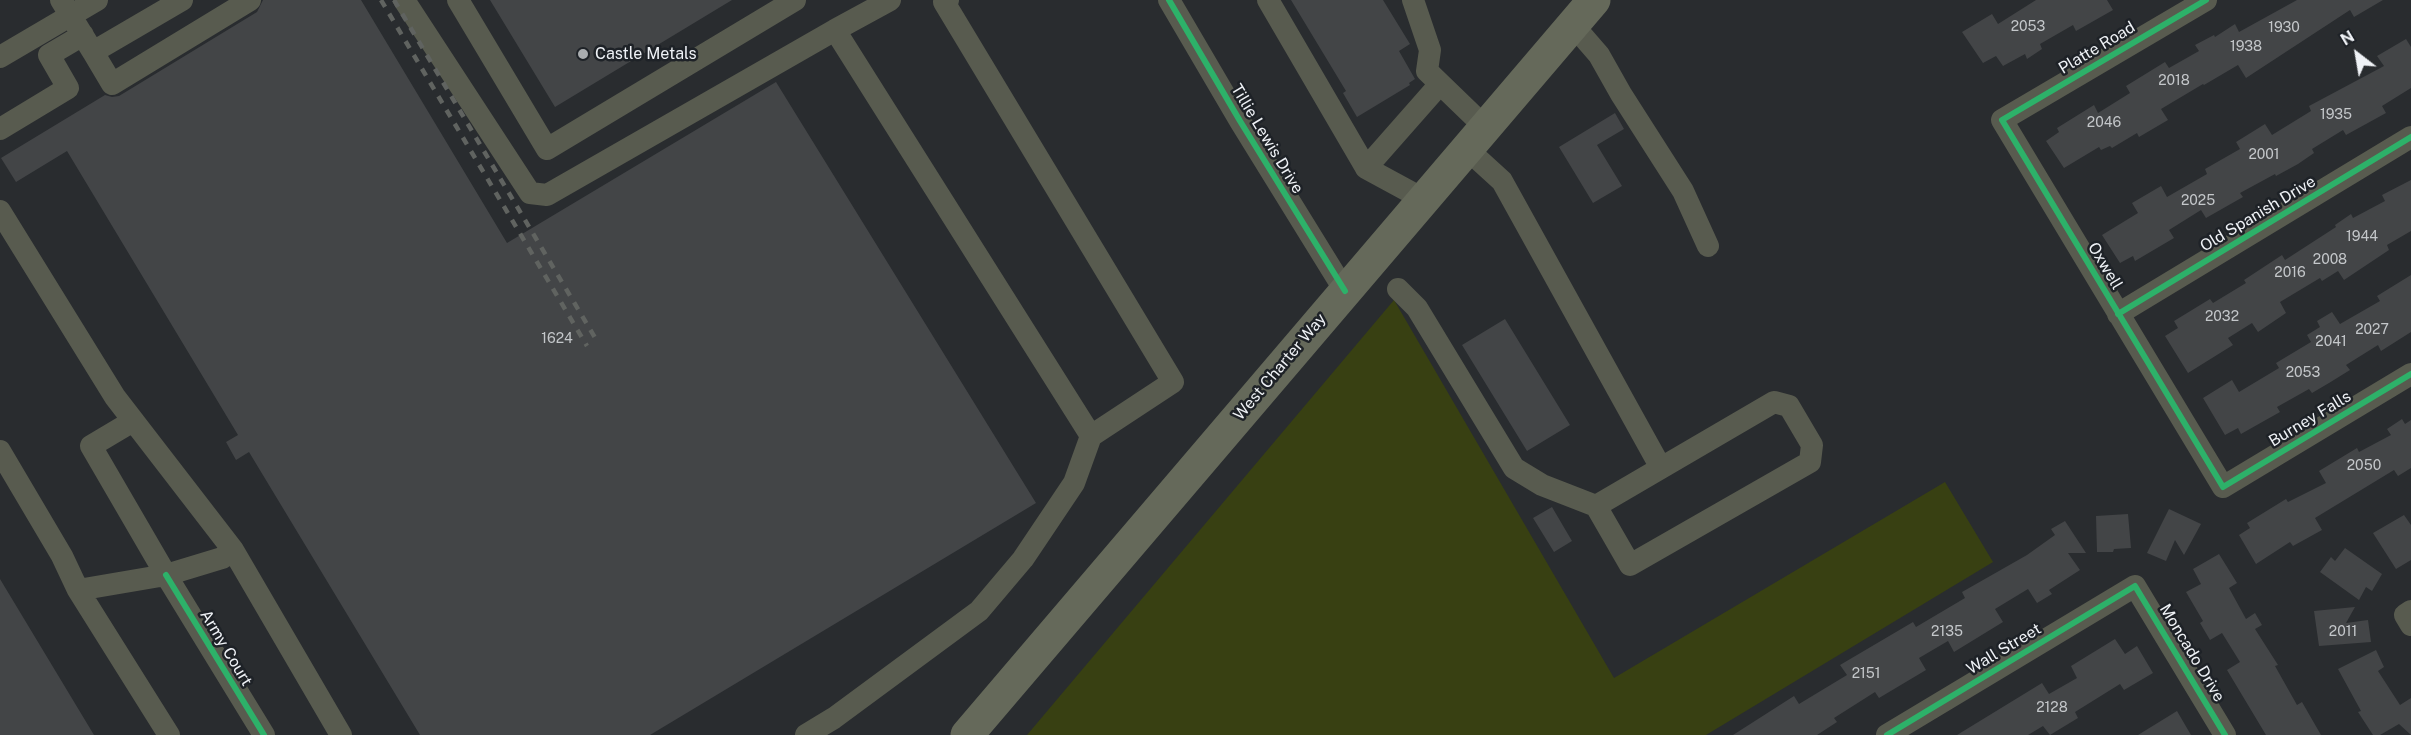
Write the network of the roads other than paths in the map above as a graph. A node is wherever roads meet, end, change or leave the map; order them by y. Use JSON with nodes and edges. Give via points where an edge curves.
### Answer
{"nodes":[{"id":1,"x":97,"y":0,"type":"edge"},
{"id":2,"x":182,"y":0,"type":"edge"},
{"id":3,"x":250,"y":0,"type":"edge"},
{"id":4,"x":404,"y":0,"type":"edge"},
{"id":5,"x":458,"y":0,"type":"edge"},
{"id":6,"x":795,"y":0,"type":"edge"},
{"id":7,"x":890,"y":0,"type":"edge"},
{"id":8,"x":948,"y":0,"type":"edge"},
{"id":9,"x":1169,"y":0,"type":"edge"},
{"id":10,"x":1268,"y":0,"type":"edge"},
{"id":11,"x":1413,"y":0,"type":"edge"},
{"id":12,"x":1594,"y":0,"type":"edge"},
{"id":13,"x":2206,"y":0,"type":"edge"},
{"id":14,"x":66,"y":8,"type":"edge"},
{"id":15,"x":1573,"y":25,"type":"junction"},
{"id":16,"x":835,"y":30,"type":"junction"},
{"id":17,"x":88,"y":44,"type":"junction"},
{"id":18,"x":0,"y":57,"type":"edge"},
{"id":19,"x":1440,"y":84,"type":"junction"},
{"id":20,"x":2002,"y":120,"type":"joint"},
{"id":21,"x":0,"y":129,"type":"edge"},
{"id":22,"x":2411,"y":137,"type":"edge"},
{"id":23,"x":1477,"y":139,"type":"junction"},
{"id":24,"x":1366,"y":168,"type":"junction"},
{"id":25,"x":1425,"y":201,"type":"junction"},
{"id":26,"x":0,"y":211,"type":"edge"},
{"id":27,"x":1708,"y":246,"type":"dead end"},
{"id":28,"x":1398,"y":289,"type":"dead end"},
{"id":29,"x":1345,"y":291,"type":"junction"},
{"id":30,"x":2118,"y":314,"type":"junction"},
{"id":31,"x":2411,"y":374,"type":"edge"},
{"id":32,"x":133,"y":421,"type":"junction"},
{"id":33,"x":1090,"y":436,"type":"junction"},
{"id":34,"x":0,"y":451,"type":"edge"},
{"id":35,"x":1661,"y":468,"type":"junction"},
{"id":36,"x":2223,"y":487,"type":"joint"},
{"id":37,"x":1596,"y":506,"type":"junction"},
{"id":38,"x":233,"y":550,"type":"junction"},
{"id":39,"x":166,"y":575,"type":"junction"},
{"id":40,"x":2135,"y":585,"type":"joint"},
{"id":41,"x":78,"y":590,"type":"junction"},
{"id":42,"x":169,"y":735,"type":"edge"},
{"id":43,"x":264,"y":735,"type":"edge"},
{"id":44,"x":341,"y":735,"type":"edge"},
{"id":45,"x":806,"y":735,"type":"edge"},
{"id":46,"x":967,"y":735,"type":"edge"},
{"id":47,"x":1887,"y":735,"type":"edge"},
{"id":48,"x":2225,"y":735,"type":"edge"}],
"edges":[{"from":1,"to":14,"type":"street"},
{"from":2,"to":17,"type":"street"},
{"from":3,"to":17,"type":"street","via":[[111,84]]},
{"from":4,"to":16,"type":"street","via":[[530,193],[547,195]]},
{"from":5,"to":6,"type":"street","via":[[547,150]]},
{"from":7,"to":16,"type":"street"},
{"from":8,"to":33,"type":"street","via":[[944,2],[1173,382]]},
{"from":9,"to":29,"type":"street","name":"Tillie Lewis Drive"},
{"from":10,"to":24,"type":"street"},
{"from":11,"to":19,"type":"street","via":[[1430,50],[1427,71]]},
{"from":12,"to":15,"type":"highway","name":"West Charter Way"},
{"from":13,"to":20,"type":"street","name":"Platte Road"},
{"from":14,"to":17,"type":"street"},
{"from":14,"to":18,"type":"street"},
{"from":15,"to":23,"type":"highway","name":"West Charter Way"},
{"from":15,"to":27,"type":"street","via":[[1599,55],[1683,191]]},
{"from":16,"to":33,"type":"street"},
{"from":17,"to":21,"type":"street","via":[[49,55],[68,88]]},
{"from":19,"to":23,"type":"street"},
{"from":19,"to":24,"type":"street"},
{"from":20,"to":30,"type":"street","name":"Oxwell"},
{"from":22,"to":30,"type":"street","name":"Old Spanish Drive"},
{"from":23,"to":25,"type":"highway","name":"West Charter Way"},
{"from":23,"to":35,"type":"street"},
{"from":24,"to":25,"type":"street"},
{"from":25,"to":29,"type":"highway","name":"West Charter Way"},
{"from":26,"to":32,"type":"street"},
{"from":28,"to":37,"type":"street","via":[[1417,308],[1514,468],[1542,485]]},
{"from":29,"to":46,"type":"highway","name":"West Charter Way"},
{"from":30,"to":36,"type":"street","name":"Oxwell"},
{"from":31,"to":36,"type":"street","name":"Burney Falls"},
{"from":32,"to":38,"type":"street"},
{"from":32,"to":39,"type":"street","name":"Army Court","via":[[92,446]]},
{"from":33,"to":45,"type":"street","via":[[1074,483],[1023,559],[979,611]]},
{"from":34,"to":41,"type":"street"},
{"from":35,"to":37,"type":"street"},
{"from":35,"to":37,"type":"street","via":[[1774,402],[1789,406],[1812,445],[1810,462],[1630,565]]},
{"from":38,"to":39,"type":"street","via":[[222,558]]},
{"from":38,"to":44,"type":"street"},
{"from":39,"to":41,"type":"street"},
{"from":39,"to":43,"type":"street","name":"Army Court"},
{"from":40,"to":47,"type":"street","name":"Wall Street"},
{"from":40,"to":48,"type":"street","name":"Moncado Drive"},
{"from":41,"to":42,"type":"street"}]}
